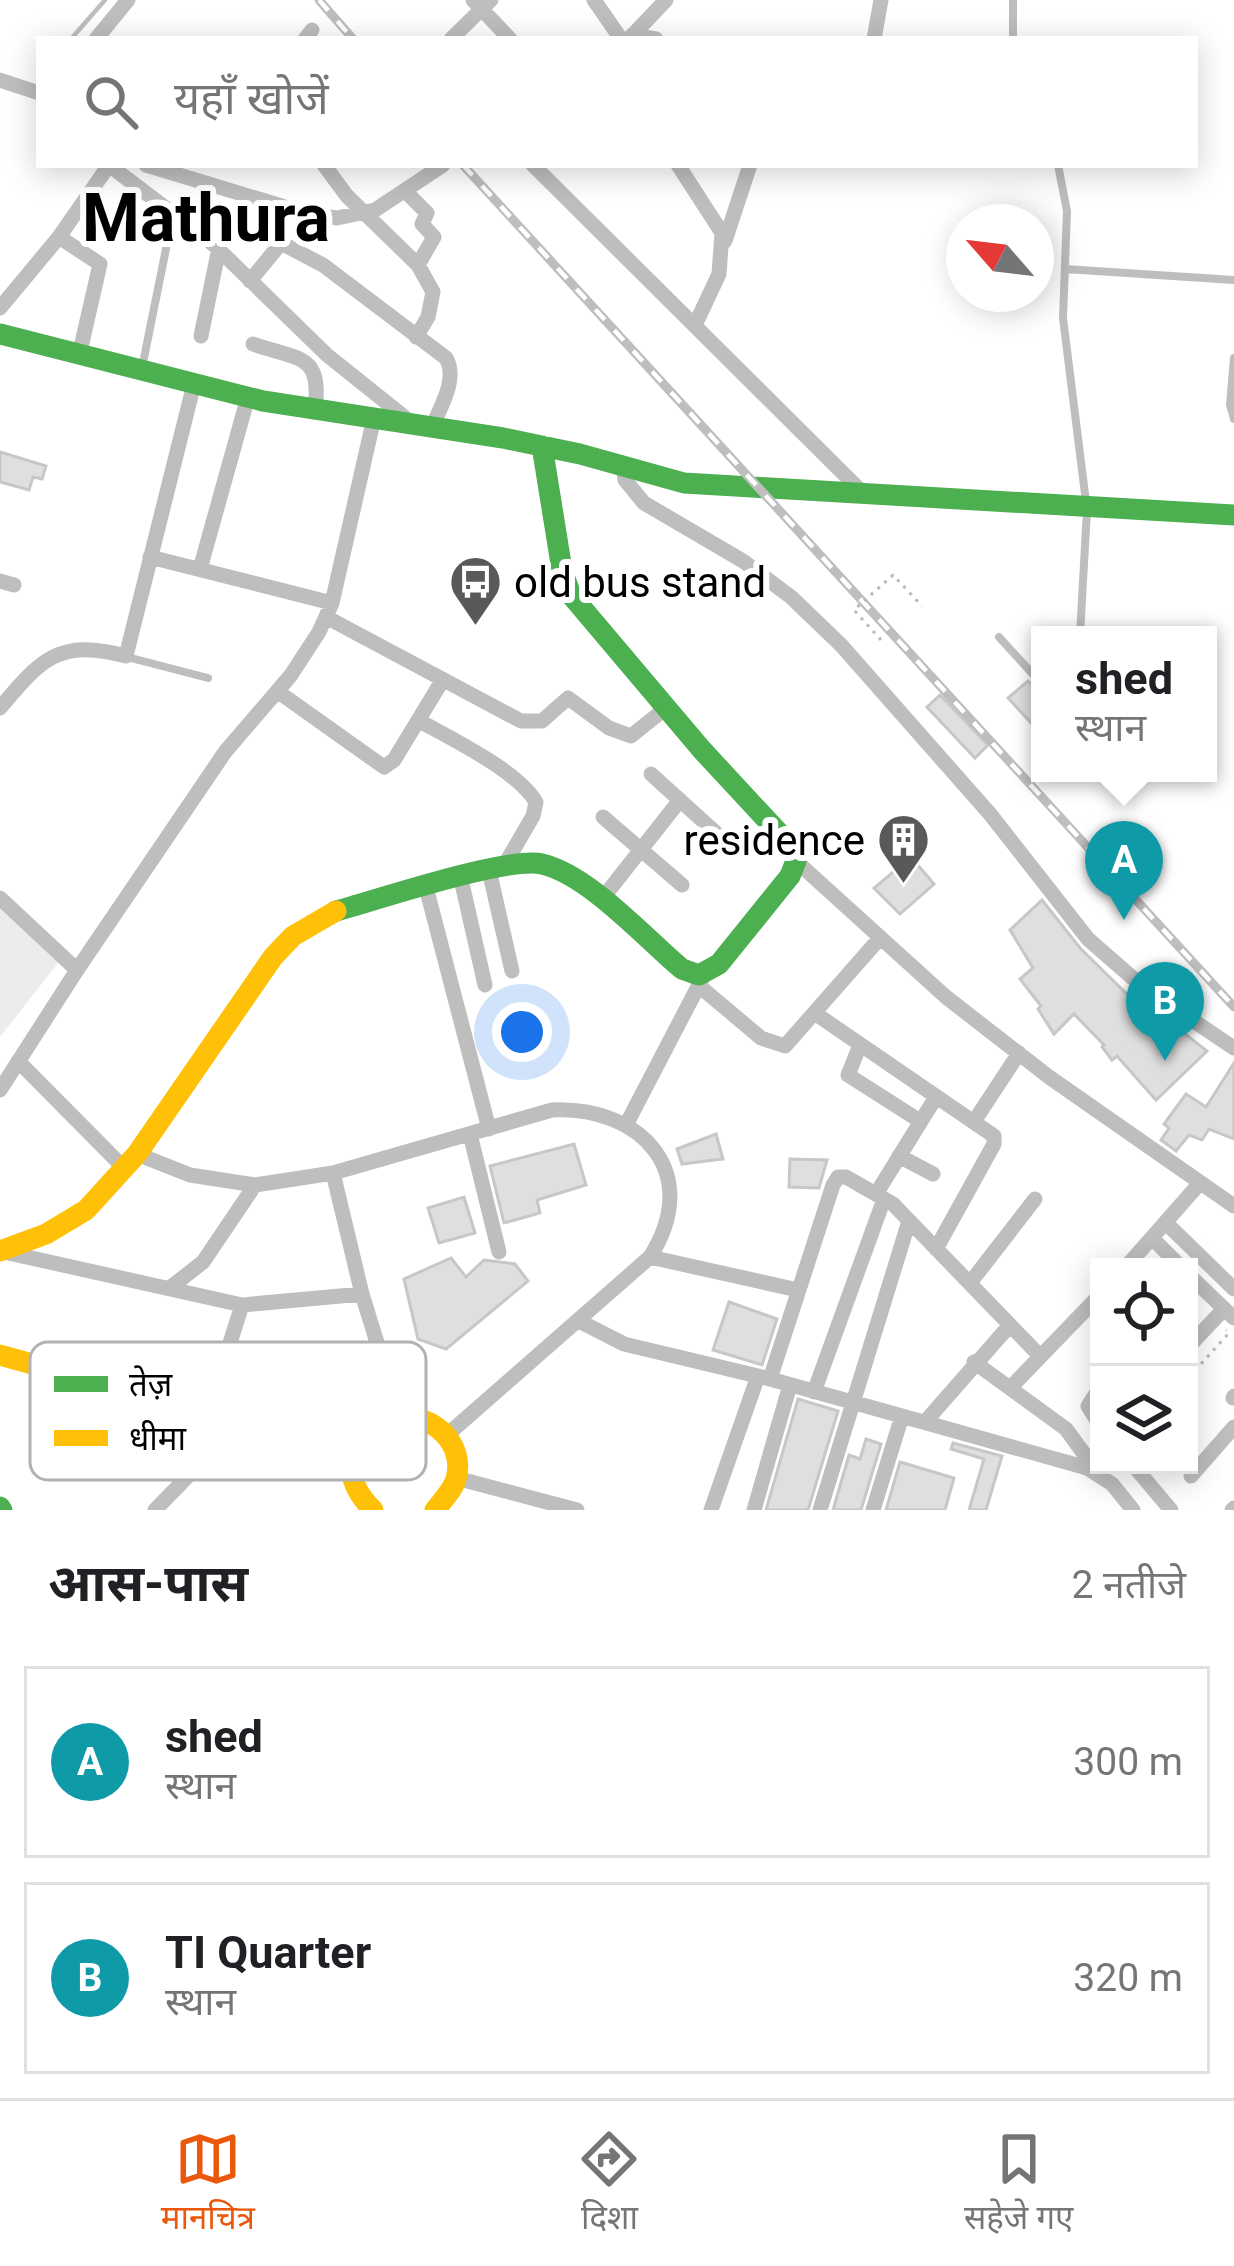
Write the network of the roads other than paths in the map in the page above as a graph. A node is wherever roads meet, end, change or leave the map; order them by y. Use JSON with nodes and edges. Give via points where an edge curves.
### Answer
{"nodes":[{"id":1,"x":128,"y":0,"type":"edge"},
{"id":2,"x":595,"y":0,"type":"edge"},
{"id":3,"x":666,"y":0,"type":"edge"},
{"id":4,"x":881,"y":0,"type":"edge"},
{"id":5,"x":1013,"y":0,"type":"edge"},
{"id":6,"x":482,"y":3,"type":"edge"},
{"id":7,"x":98,"y":36,"type":"edge"},
{"id":8,"x":454,"y":36,"type":"edge"},
{"id":9,"x":508,"y":36,"type":"edge"},
{"id":10,"x":625,"y":36,"type":"edge"},
{"id":11,"x":629,"y":36,"type":"edge"},
{"id":12,"x":875,"y":36,"type":"edge"},
{"id":13,"x":1013,"y":36,"type":"edge"},
{"id":14,"x":0,"y":80,"type":"edge"},
{"id":15,"x":36,"y":93,"type":"edge"},
{"id":16,"x":107,"y":168,"type":"edge"},
{"id":17,"x":113,"y":168,"type":"edge"},
{"id":18,"x":156,"y":168,"type":"edge"},
{"id":19,"x":326,"y":168,"type":"edge"},
{"id":20,"x":438,"y":168,"type":"edge"},
{"id":21,"x":536,"y":168,"type":"edge"},
{"id":22,"x":680,"y":168,"type":"edge"},
{"id":23,"x":748,"y":168,"type":"edge"},
{"id":24,"x":1059,"y":168,"type":"edge"},
{"id":25,"x":405,"y":190,"type":"junction"},
{"id":26,"x":173,"y":214,"type":"junction"},
{"id":27,"x":364,"y":214,"type":"junction"},
{"id":28,"x":59,"y":237,"type":"junction"},
{"id":29,"x":722,"y":250,"type":"junction"},
{"id":30,"x":218,"y":253,"type":"junction"},
{"id":31,"x":418,"y":266,"type":"junction"},
{"id":32,"x":1065,"y":269,"type":"junction"},
{"id":33,"x":1234,"y":280,"type":"edge"},
{"id":34,"x":250,"y":281,"type":"junction"},
{"id":35,"x":0,"y":308,"type":"edge"},
{"id":36,"x":696,"y":323,"type":"junction"},
{"id":37,"x":0,"y":334,"type":"edge"},
{"id":38,"x":201,"y":336,"type":"dead end"},
{"id":39,"x":416,"y":337,"type":"junction"},
{"id":40,"x":253,"y":344,"type":"dead end"},
{"id":41,"x":79,"y":356,"type":"junction"},
{"id":42,"x":1234,"y":358,"type":"edge"},
{"id":43,"x":142,"y":369,"type":"junction"},
{"id":44,"x":194,"y":384,"type":"junction"},
{"id":45,"x":248,"y":398,"type":"junction"},
{"id":46,"x":315,"y":409,"type":"junction"},
{"id":47,"x":374,"y":418,"type":"junction"},
{"id":48,"x":1234,"y":419,"type":"edge"},
{"id":49,"x":423,"y":426,"type":"junction"},
{"id":50,"x":542,"y":446,"type":"junction"},
{"id":51,"x":622,"y":466,"type":"junction"},
{"id":52,"x":866,"y":496,"type":"junction"},
{"id":53,"x":1087,"y":510,"type":"junction"},
{"id":54,"x":1234,"y":515,"type":"edge"},
{"id":55,"x":151,"y":557,"type":"junction"},
{"id":56,"x":200,"y":569,"type":"junction"},
{"id":57,"x":329,"y":610,"type":"junction"},
{"id":58,"x":1081,"y":626,"type":"edge"},
{"id":59,"x":999,"y":638,"type":"dead end"},
{"id":60,"x":126,"y":656,"type":"junction"},
{"id":61,"x":1031,"y":672,"type":"edge"},
{"id":62,"x":208,"y":678,"type":"dead end"},
{"id":63,"x":442,"y":681,"type":"junction"},
{"id":64,"x":277,"y":691,"type":"junction"},
{"id":65,"x":0,"y":708,"type":"edge"},
{"id":66,"x":666,"y":708,"type":"junction"},
{"id":67,"x":418,"y":720,"type":"junction"},
{"id":68,"x":651,"y":774,"type":"dead end"},
{"id":69,"x":680,"y":800,"type":"junction"},
{"id":70,"x":604,"y":817,"type":"dead end"},
{"id":71,"x":642,"y":849,"type":"junction"},
{"id":72,"x":736,"y":850,"type":"dead end"},
{"id":73,"x":796,"y":861,"type":"junction"},
{"id":74,"x":496,"y":868,"type":"junction"},
{"id":75,"x":461,"y":879,"type":"junction"},
{"id":76,"x":682,"y":885,"type":"dead end"},
{"id":77,"x":426,"y":887,"type":"junction"},
{"id":78,"x":0,"y":898,"type":"edge"},
{"id":79,"x":602,"y":899,"type":"junction"},
{"id":80,"x":880,"y":938,"type":"junction"},
{"id":81,"x":77,"y":970,"type":"junction"},
{"id":82,"x":512,"y":971,"type":"dead end"},
{"id":83,"x":701,"y":980,"type":"junction"},
{"id":84,"x":485,"y":985,"type":"dead end"},
{"id":85,"x":816,"y":1014,"type":"junction"},
{"id":86,"x":860,"y":1045,"type":"junction"},
{"id":87,"x":1234,"y":1048,"type":"edge"},
{"id":88,"x":1019,"y":1053,"type":"junction"},
{"id":89,"x":18,"y":1060,"type":"junction"},
{"id":90,"x":0,"y":1090,"type":"edge"},
{"id":91,"x":936,"y":1096,"type":"junction"},
{"id":92,"x":975,"y":1120,"type":"junction"},
{"id":93,"x":920,"y":1121,"type":"junction"},
{"id":94,"x":626,"y":1125,"type":"junction"},
{"id":95,"x":489,"y":1129,"type":"junction"},
{"id":96,"x":470,"y":1134,"type":"junction"},
{"id":97,"x":899,"y":1156,"type":"junction"},
{"id":98,"x":130,"y":1161,"type":"junction"},
{"id":99,"x":333,"y":1173,"type":"junction"},
{"id":100,"x":933,"y":1174,"type":"dead end"},
{"id":101,"x":1200,"y":1183,"type":"junction"},
{"id":102,"x":255,"y":1185,"type":"junction"},
{"id":103,"x":880,"y":1197,"type":"junction"},
{"id":104,"x":1035,"y":1199,"type":"dead end"},
{"id":105,"x":1234,"y":1206,"type":"edge"},
{"id":106,"x":909,"y":1221,"type":"junction"},
{"id":107,"x":1166,"y":1223,"type":"junction"},
{"id":108,"x":1153,"y":1239,"type":"junction"},
{"id":109,"x":936,"y":1249,"type":"junction"},
{"id":110,"x":0,"y":1251,"type":"edge"},
{"id":111,"x":499,"y":1252,"type":"dead end"},
{"id":112,"x":650,"y":1257,"type":"junction"},
{"id":113,"x":1135,"y":1258,"type":"edge"},
{"id":114,"x":1171,"y":1258,"type":"edge"},
{"id":115,"x":1208,"y":1262,"type":"junction"},
{"id":116,"x":1198,"y":1268,"type":"edge"},
{"id":117,"x":970,"y":1283,"type":"junction"},
{"id":118,"x":1198,"y":1286,"type":"edge"},
{"id":119,"x":171,"y":1287,"type":"junction"},
{"id":120,"x":1234,"y":1289,"type":"edge"},
{"id":121,"x":798,"y":1290,"type":"junction"},
{"id":122,"x":362,"y":1294,"type":"junction"},
{"id":123,"x":1090,"y":1304,"type":"edge"},
{"id":124,"x":242,"y":1305,"type":"junction"},
{"id":125,"x":1224,"y":1316,"type":"edge"},
{"id":126,"x":579,"y":1321,"type":"junction"},
{"id":127,"x":1010,"y":1324,"type":"junction"},
{"id":128,"x":1198,"y":1338,"type":"edge"},
{"id":129,"x":230,"y":1342,"type":"edge"},
{"id":130,"x":377,"y":1342,"type":"edge"},
{"id":131,"x":0,"y":1355,"type":"edge"},
{"id":132,"x":1039,"y":1355,"type":"junction"},
{"id":133,"x":974,"y":1362,"type":"junction"},
{"id":134,"x":30,"y":1363,"type":"edge"},
{"id":135,"x":764,"y":1377,"type":"junction"},
{"id":136,"x":790,"y":1385,"type":"junction"},
{"id":137,"x":1011,"y":1388,"type":"junction"},
{"id":138,"x":814,"y":1392,"type":"junction"},
{"id":139,"x":850,"y":1403,"type":"junction"},
{"id":140,"x":902,"y":1416,"type":"junction"},
{"id":141,"x":426,"y":1418,"type":"edge"},
{"id":142,"x":925,"y":1422,"type":"junction"},
{"id":143,"x":1234,"y":1427,"type":"edge"},
{"id":144,"x":447,"y":1435,"type":"junction"},
{"id":145,"x":1090,"y":1462,"type":"edge"},
{"id":146,"x":1090,"y":1471,"type":"edge"},
{"id":147,"x":1099,"y":1474,"type":"edge"},
{"id":148,"x":1141,"y":1474,"type":"edge"},
{"id":149,"x":1191,"y":1476,"type":"dead end"},
{"id":150,"x":456,"y":1478,"type":"junction"},
{"id":151,"x":184,"y":1480,"type":"edge"},
{"id":152,"x":1125,"y":1506,"type":"edge"},
{"id":153,"x":155,"y":1510,"type":"edge"},
{"id":154,"x":435,"y":1510,"type":"edge"},
{"id":155,"x":578,"y":1510,"type":"edge"},
{"id":156,"x":711,"y":1510,"type":"edge"},
{"id":157,"x":754,"y":1510,"type":"edge"},
{"id":158,"x":820,"y":1510,"type":"edge"},
{"id":159,"x":873,"y":1510,"type":"edge"},
{"id":160,"x":1171,"y":1510,"type":"edge"}],
"edges":[{"from":1,"to":7,"type":"street"},
{"from":2,"to":10,"type":"street"},
{"from":3,"to":11,"type":"street"},
{"from":4,"to":12,"type":"street"},
{"from":5,"to":13,"type":"lane"},
{"from":6,"to":8,"type":"street"},
{"from":6,"to":9,"type":"street"},
{"from":14,"to":15,"type":"street"},
{"from":16,"to":28,"type":"street"},
{"from":17,"to":26,"type":"street"},
{"from":18,"to":27,"type":"street","via":[[308,214]]},
{"from":19,"to":27,"type":"street"},
{"from":20,"to":25,"type":"street"},
{"from":21,"to":36,"type":"street"},
{"from":22,"to":29,"type":"street","via":[[722,233]]},
{"from":23,"to":29,"type":"street"},
{"from":24,"to":32,"type":"lane"},
{"from":25,"to":27,"type":"street"},
{"from":25,"to":31,"type":"street","via":[[427,213],[422,224],[434,237]]},
{"from":26,"to":30,"type":"street"},
{"from":26,"to":43,"type":"lane"},
{"from":27,"to":31,"type":"street"},
{"from":28,"to":35,"type":"street"},
{"from":28,"to":41,"type":"street","via":[[100,264]]},
{"from":29,"to":36,"type":"street"},
{"from":30,"to":34,"type":"street"},
{"from":30,"to":38,"type":"street"},
{"from":31,"to":39,"type":"street","via":[[433,292]]},
{"from":32,"to":33,"type":"lane"},
{"from":32,"to":53,"type":"lane","via":[[1063,318]]},
{"from":34,"to":39,"type":"street","via":[[281,243]]},
{"from":34,"to":49,"type":"street","via":[[327,355]]},
{"from":36,"to":52,"type":"street"},
{"from":37,"to":41,"type":"street"},
{"from":39,"to":49,"type":"street","via":[[452,369]]},
{"from":40,"to":46,"type":"street","via":[[315,370]]},
{"from":41,"to":43,"type":"street"},
{"from":42,"to":48,"type":"lane"},
{"from":43,"to":44,"type":"street"},
{"from":44,"to":45,"type":"street"},
{"from":44,"to":55,"type":"street"},
{"from":45,"to":46,"type":"street"},
{"from":45,"to":56,"type":"street"},
{"from":46,"to":47,"type":"street"},
{"from":47,"to":49,"type":"street"},
{"from":47,"to":57,"type":"street"},
{"from":49,"to":50,"type":"street"},
{"from":50,"to":51,"type":"street"},
{"from":50,"to":66,"type":"street","via":[[571,595]]},
{"from":51,"to":52,"type":"street","via":[[701,485]]},
{"from":51,"to":87,"type":"street","via":[[644,503],[743,561],[842,644],[1088,939]]},
{"from":52,"to":53,"type":"street"},
{"from":53,"to":54,"type":"street"},
{"from":53,"to":58,"type":"lane"},
{"from":55,"to":56,"type":"street"},
{"from":55,"to":60,"type":"street"},
{"from":56,"to":57,"type":"street"},
{"from":57,"to":63,"type":"street"},
{"from":57,"to":64,"type":"street"},
{"from":59,"to":61,"type":"lane"},
{"from":60,"to":62,"type":"lane"},
{"from":60,"to":65,"type":"street","via":[[63,650]]},
{"from":63,"to":66,"type":"street","via":[[531,723],[571,698],[621,734],[640,732]]},
{"from":63,"to":67,"type":"street"},
{"from":64,"to":67,"type":"street","via":[[380,766],[394,760]]},
{"from":64,"to":81,"type":"street","via":[[225,752]]},
{"from":66,"to":73,"type":"street","via":[[792,847]]},
{"from":67,"to":74,"type":"street","via":[[532,794],[533,816]]},
{"from":68,"to":69,"type":"street"},
{"from":69,"to":71,"type":"street"},
{"from":69,"to":72,"type":"street"},
{"from":70,"to":71,"type":"street"},
{"from":71,"to":76,"type":"street"},
{"from":71,"to":79,"type":"street"},
{"from":73,"to":80,"type":"street"},
{"from":73,"to":83,"type":"street"},
{"from":74,"to":75,"type":"street"},
{"from":74,"to":79,"type":"street","via":[[552,866]]},
{"from":74,"to":82,"type":"street"},
{"from":75,"to":77,"type":"street"},
{"from":75,"to":84,"type":"street"},
{"from":77,"to":95,"type":"street"},
{"from":77,"to":98,"type":"street","via":[[329,913],[293,936]]},
{"from":78,"to":81,"type":"street"},
{"from":79,"to":83,"type":"street"},
{"from":80,"to":85,"type":"street"},
{"from":80,"to":88,"type":"street"},
{"from":81,"to":89,"type":"street"},
{"from":83,"to":85,"type":"street","via":[[777,1046]]},
{"from":83,"to":94,"type":"street"},
{"from":85,"to":86,"type":"street"},
{"from":86,"to":91,"type":"street"},
{"from":86,"to":93,"type":"street","via":[[848,1075]]},
{"from":88,"to":92,"type":"street"},
{"from":88,"to":101,"type":"street"},
{"from":89,"to":90,"type":"street"},
{"from":89,"to":98,"type":"street"},
{"from":91,"to":92,"type":"street"},
{"from":91,"to":93,"type":"street"},
{"from":92,"to":109,"type":"street","via":[[994,1144]]},
{"from":93,"to":97,"type":"street"},
{"from":94,"to":95,"type":"street","via":[[573,1109]]},
{"from":94,"to":112,"type":"street","via":[[653,1145],[669,1180],[664,1236]]},
{"from":95,"to":96,"type":"street"},
{"from":96,"to":99,"type":"street"},
{"from":96,"to":111,"type":"street"},
{"from":97,"to":100,"type":"street"},
{"from":97,"to":103,"type":"street"},
{"from":98,"to":102,"type":"street"},
{"from":98,"to":110,"type":"street","via":[[71,1221]]},
{"from":99,"to":102,"type":"street"},
{"from":99,"to":122,"type":"street"},
{"from":101,"to":105,"type":"street"},
{"from":101,"to":107,"type":"street"},
{"from":102,"to":119,"type":"street","via":[[203,1262]]},
{"from":103,"to":106,"type":"street"},
{"from":103,"to":121,"type":"street","via":[[846,1177],[836,1180]]},
{"from":103,"to":138,"type":"street"},
{"from":104,"to":117,"type":"street"},
{"from":106,"to":109,"type":"street"},
{"from":106,"to":139,"type":"street"},
{"from":107,"to":108,"type":"street"},
{"from":107,"to":115,"type":"street"},
{"from":108,"to":113,"type":"street"},
{"from":108,"to":114,"type":"street"},
{"from":109,"to":117,"type":"street"},
{"from":110,"to":119,"type":"street"},
{"from":112,"to":121,"type":"street"},
{"from":112,"to":126,"type":"street"},
{"from":115,"to":116,"type":"street"},
{"from":115,"to":120,"type":"street"},
{"from":117,"to":127,"type":"street"},
{"from":118,"to":125,"type":"street"},
{"from":119,"to":124,"type":"street"},
{"from":121,"to":135,"type":"street"},
{"from":122,"to":124,"type":"street"},
{"from":122,"to":130,"type":"street"},
{"from":123,"to":132,"type":"street"},
{"from":124,"to":129,"type":"street"},
{"from":125,"to":128,"type":"street"},
{"from":126,"to":135,"type":"street","via":[[624,1344]]},
{"from":126,"to":144,"type":"street"},
{"from":127,"to":132,"type":"street"},
{"from":127,"to":133,"type":"street"},
{"from":131,"to":134,"type":"street"},
{"from":132,"to":137,"type":"street"},
{"from":133,"to":137,"type":"street"},
{"from":133,"to":142,"type":"street"},
{"from":135,"to":136,"type":"street"},
{"from":135,"to":156,"type":"street"},
{"from":136,"to":138,"type":"street"},
{"from":136,"to":157,"type":"street"},
{"from":137,"to":145,"type":"street","via":[[1066,1430]]},
{"from":138,"to":139,"type":"street"},
{"from":139,"to":140,"type":"street"},
{"from":139,"to":158,"type":"street"},
{"from":140,"to":142,"type":"street"},
{"from":140,"to":159,"type":"street"},
{"from":141,"to":144,"type":"street"},
{"from":142,"to":146,"type":"street"},
{"from":143,"to":149,"type":"street"},
{"from":144,"to":150,"type":"street"},
{"from":147,"to":152,"type":"street"},
{"from":148,"to":160,"type":"street"},
{"from":150,"to":154,"type":"street"},
{"from":150,"to":155,"type":"street"},
{"from":151,"to":153,"type":"street"}]}
